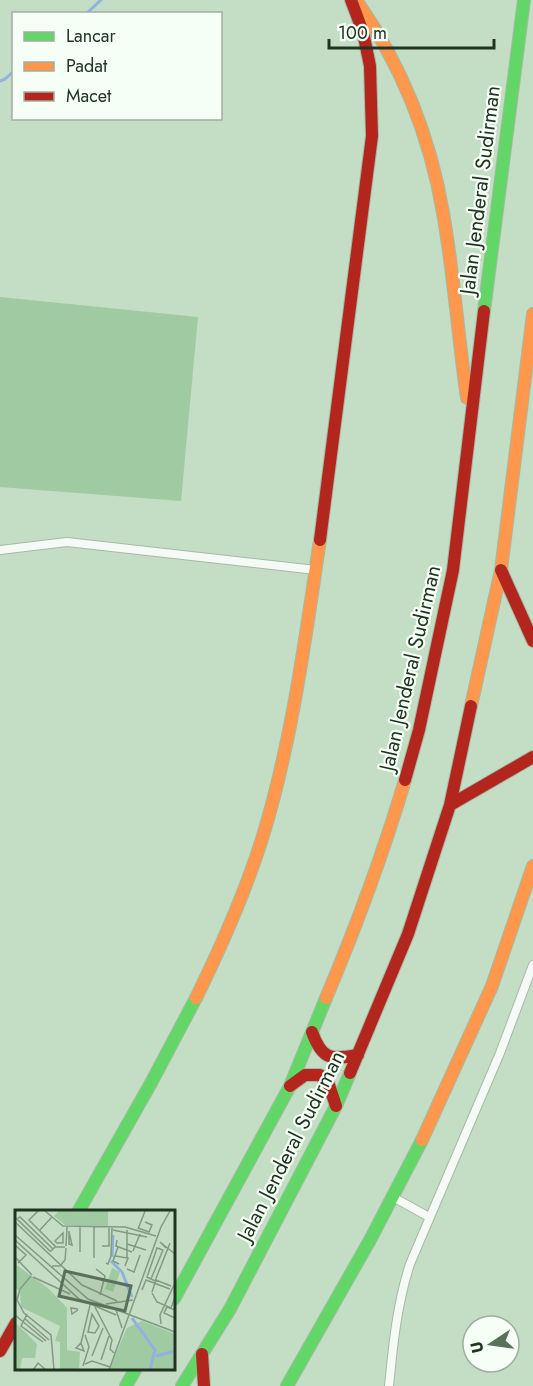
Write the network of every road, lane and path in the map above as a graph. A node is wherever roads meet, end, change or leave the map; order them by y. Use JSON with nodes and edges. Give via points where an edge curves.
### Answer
{"nodes":[{"id":1,"x":351,"y":0,"type":"edge"},
{"id":2,"x":356,"y":0,"type":"edge"},
{"id":3,"x":524,"y":0,"type":"edge"},
{"id":4,"x":533,"y":314,"type":"edge"},
{"id":5,"x":470,"y":416,"type":"junction"},
{"id":6,"x":0,"y":550,"type":"edge"},
{"id":7,"x":316,"y":570,"type":"junction"},
{"id":8,"x":501,"y":570,"type":"junction"},
{"id":9,"x":533,"y":641,"type":"edge"},
{"id":10,"x":533,"y":757,"type":"edge"},
{"id":11,"x":450,"y":805,"type":"junction"},
{"id":12,"x":533,"y":866,"type":"edge"},
{"id":13,"x":533,"y":965,"type":"edge"},
{"id":14,"x":312,"y":1032,"type":"junction"},
{"id":15,"x":358,"y":1055,"type":"junction"},
{"id":16,"x":290,"y":1086,"type":"junction"},
{"id":17,"x":336,"y":1106,"type":"junction"},
{"id":18,"x":393,"y":1197,"type":"junction"},
{"id":19,"x":79,"y":1210,"type":"edge"},
{"id":20,"x":429,"y":1217,"type":"junction"},
{"id":21,"x":178,"y":1284,"type":"edge"},
{"id":22,"x":15,"y":1325,"type":"edge"},
{"id":23,"x":0,"y":1351,"type":"edge"},
{"id":24,"x":202,"y":1354,"type":"junction"},
{"id":25,"x":134,"y":1371,"type":"edge"},
{"id":26,"x":126,"y":1386,"type":"edge"},
{"id":27,"x":182,"y":1386,"type":"edge"},
{"id":28,"x":204,"y":1386,"type":"edge"},
{"id":29,"x":287,"y":1386,"type":"edge"},
{"id":30,"x":388,"y":1386,"type":"edge"}],
"edges":[{"from":1,"to":7,"type":"main road","via":[[368,57],[372,136]]},
{"from":2,"to":5,"type":"main road","via":[[406,89],[438,186]]},
{"from":3,"to":5,"type":"main road","name":"Jalan Jenderal Sudirman"},
{"from":4,"to":8,"type":"main road","name":"Jalan Jenderal Sudirman"},
{"from":5,"to":14,"type":"main road","name":"Jalan Jenderal Sudirman","via":[[453,570],[419,730],[356,927]]},
{"from":6,"to":7,"type":"street","via":[[67,542]]},
{"from":7,"to":19,"type":"main road","via":[[285,756],[256,856],[177,1034]]},
{"from":8,"to":9,"type":"main road"},
{"from":8,"to":11,"type":"main road","name":"Jalan Jenderal Sudirman"},
{"from":10,"to":11,"type":"main road"},
{"from":11,"to":15,"type":"main road","name":"Jalan Jenderal Sudirman","via":[[408,934]]},
{"from":12,"to":18,"type":"main road","via":[[492,985]]},
{"from":13,"to":20,"type":"street","via":[[500,1053]]},
{"from":14,"to":15,"type":"main road","via":[[318,1050],[324,1055]]},
{"from":14,"to":16,"type":"main road","name":"Jalan Jenderal Sudirman"},
{"from":15,"to":17,"type":"main road","name":"Jalan Jenderal Sudirman"},
{"from":16,"to":17,"type":"main road","via":[[305,1075],[320,1075],[329,1085]]},
{"from":16,"to":21,"type":"main road","name":"Jalan Jenderal Sudirman"},
{"from":17,"to":24,"type":"main road","name":"Jalan Jenderal Sudirman","via":[[230,1309]]},
{"from":18,"to":20,"type":"street"},
{"from":18,"to":29,"type":"main road"},
{"from":20,"to":30,"type":"street","via":[[404,1283]]},
{"from":22,"to":23,"type":"main road"},
{"from":24,"to":27,"type":"main road","name":"Jalan Jenderal Sudirman"},
{"from":24,"to":28,"type":"main road"},
{"from":25,"to":26,"type":"main road"}]}
